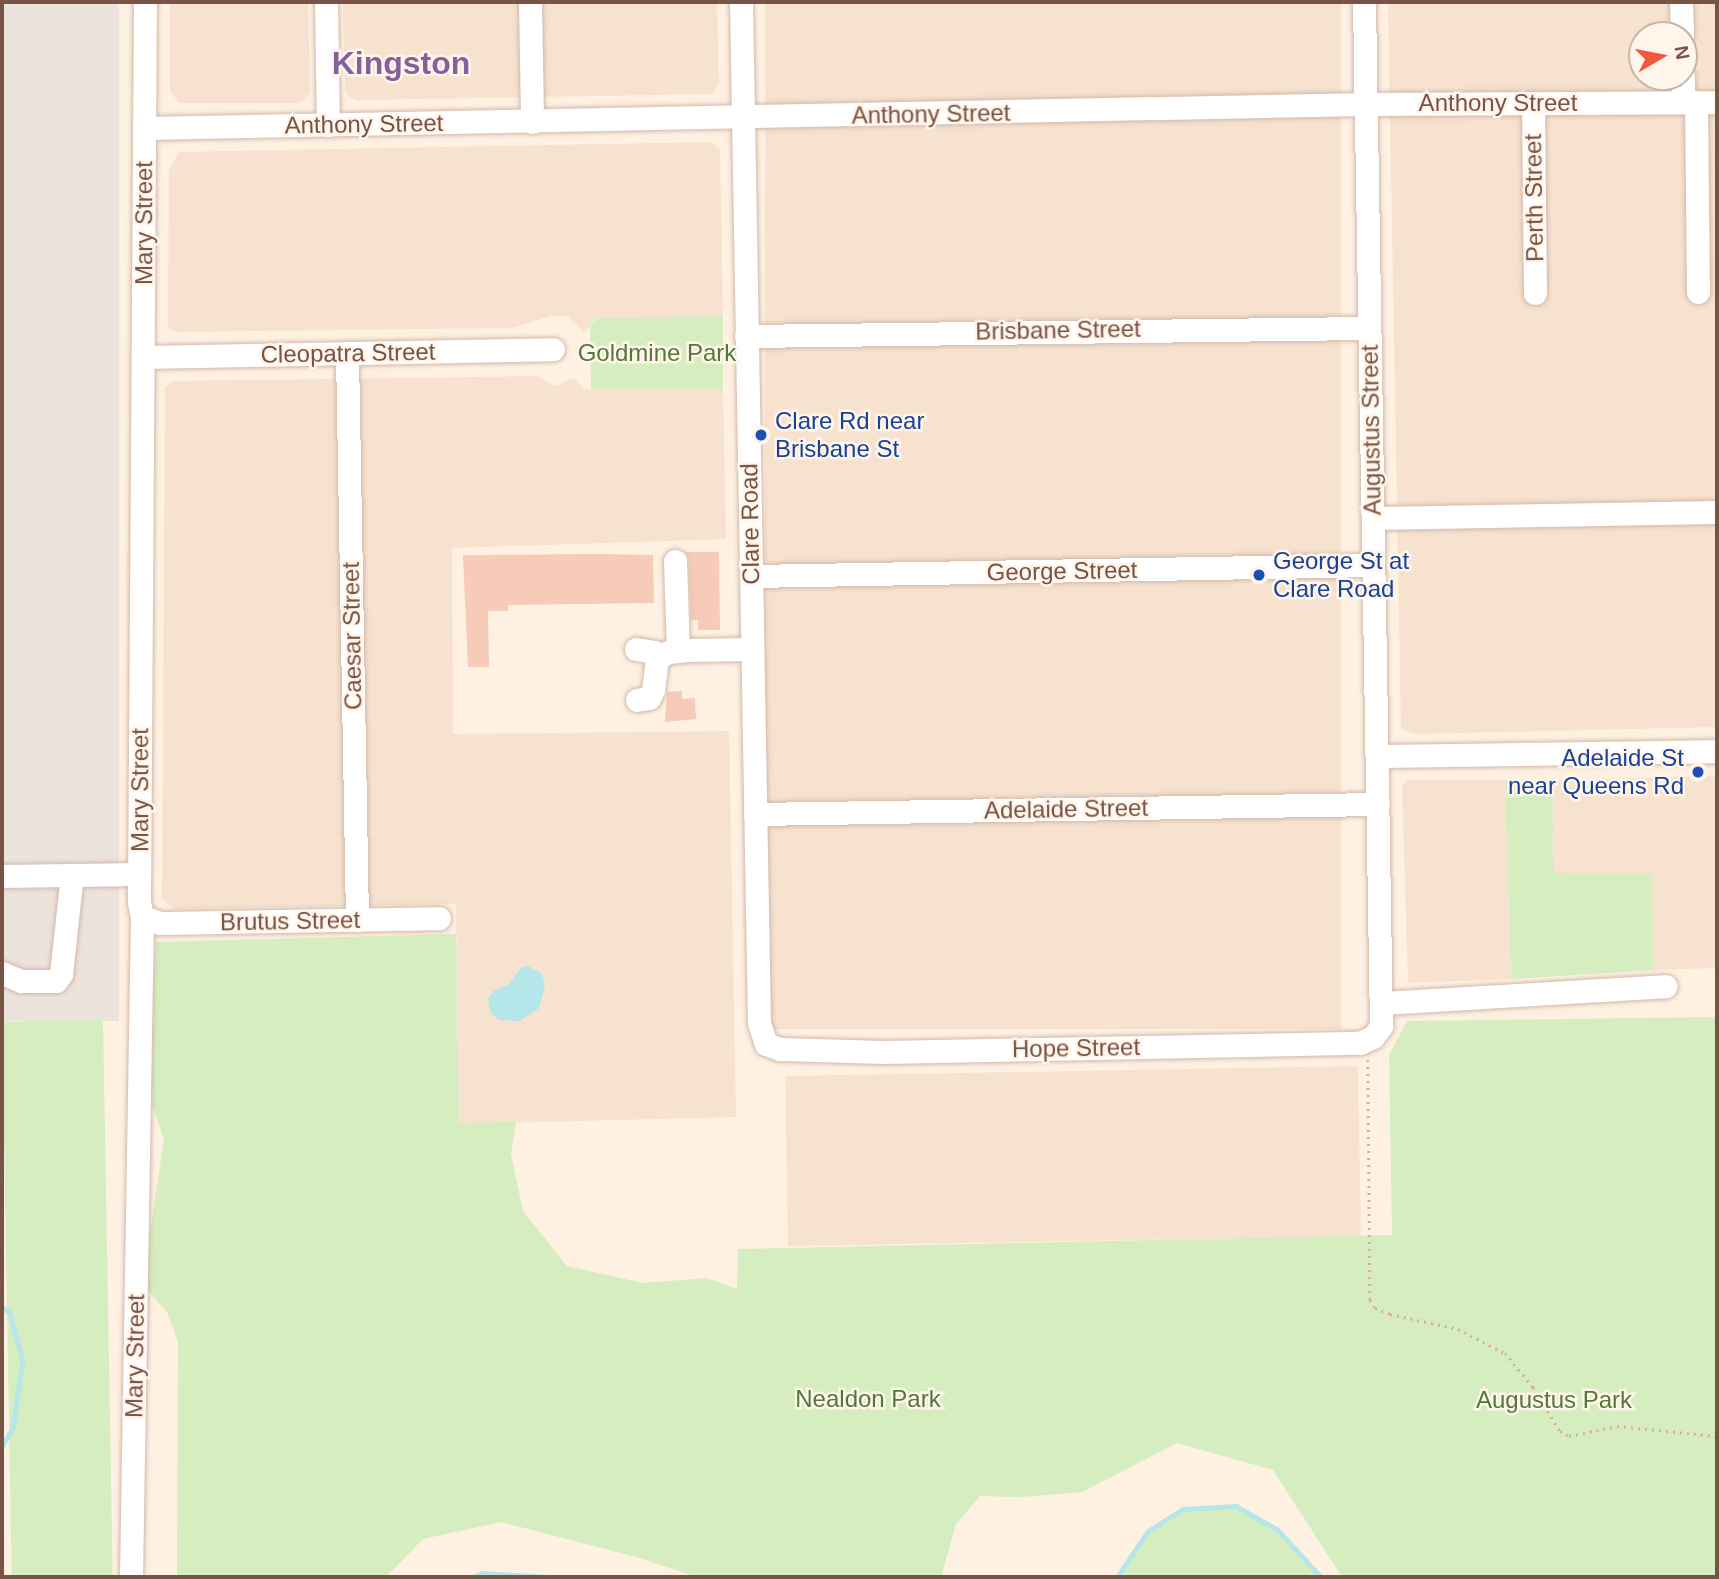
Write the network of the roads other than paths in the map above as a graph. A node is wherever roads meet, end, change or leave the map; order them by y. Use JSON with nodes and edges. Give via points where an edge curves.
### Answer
{"nodes":[{"id":1,"x":145,"y":2,"type":"edge"},
{"id":2,"x":326,"y":2,"type":"edge"},
{"id":3,"x":530,"y":2,"type":"edge"},
{"id":4,"x":741,"y":2,"type":"edge"},
{"id":5,"x":1364,"y":2,"type":"edge"},
{"id":6,"x":1681,"y":2,"type":"edge"},
{"id":7,"x":1682,"y":21,"type":"edge"},
{"id":8,"x":1699,"y":102,"type":"edge"},
{"id":9,"x":1533,"y":103,"type":"junction"},
{"id":10,"x":1366,"y":104,"type":"junction"},
{"id":11,"x":743,"y":118,"type":"junction"},
{"id":12,"x":532,"y":122,"type":"junction"},
{"id":13,"x":328,"y":125,"type":"junction"},
{"id":14,"x":144,"y":128,"type":"junction"},
{"id":15,"x":1699,"y":292,"type":"dead end"},
{"id":16,"x":1535,"y":293,"type":"dead end"},
{"id":17,"x":1369,"y":328,"type":"junction"},
{"id":18,"x":746,"y":335,"type":"junction"},
{"id":19,"x":554,"y":349,"type":"dead end"},
{"id":20,"x":348,"y":353,"type":"junction"},
{"id":21,"x":143,"y":357,"type":"junction"},
{"id":22,"x":1717,"y":512,"type":"edge"},
{"id":23,"x":1373,"y":518,"type":"junction"},
{"id":24,"x":675,"y":561,"type":"dead end"},
{"id":25,"x":1373,"y":565,"type":"junction"},
{"id":26,"x":751,"y":576,"type":"junction"},
{"id":27,"x":752,"y":649,"type":"junction"},
{"id":28,"x":657,"y":653,"type":"junction"},
{"id":29,"x":637,"y":700,"type":"dead end"},
{"id":30,"x":1717,"y":751,"type":"edge"},
{"id":31,"x":1377,"y":756,"type":"junction"},
{"id":32,"x":1378,"y":804,"type":"junction"},
{"id":33,"x":755,"y":814,"type":"junction"},
{"id":34,"x":139,"y":873,"type":"junction"},
{"id":35,"x":72,"y":875,"type":"junction"},
{"id":36,"x":2,"y":876,"type":"edge"},
{"id":37,"x":142,"y":917,"type":"junction"},
{"id":38,"x":439,"y":919,"type":"dead end"},
{"id":39,"x":357,"y":920,"type":"junction"},
{"id":40,"x":2,"y":973,"type":"edge"},
{"id":41,"x":1665,"y":986,"type":"dead end"},
{"id":42,"x":1378,"y":1022,"type":"junction"},
{"id":43,"x":765,"y":1044,"type":"joint"},
{"id":44,"x":131,"y":1577,"type":"edge"}],
"edges":[{"from":1,"to":14,"type":"street","name":"Mary Street"},
{"from":2,"to":13,"type":"street"},
{"from":3,"to":12,"type":"street"},
{"from":4,"to":11,"type":"street","name":"Clare Road"},
{"from":5,"to":10,"type":"street","name":"Augustus Street"},
{"from":6,"to":7,"type":"street"},
{"from":8,"to":9,"type":"street","name":"Anthony Street"},
{"from":8,"to":15,"type":"street"},
{"from":9,"to":10,"type":"street","name":"Anthony Street"},
{"from":9,"to":16,"type":"street","name":"Perth Street"},
{"from":10,"to":11,"type":"street","name":"Anthony Street"},
{"from":10,"to":17,"type":"street","name":"Augustus Street"},
{"from":11,"to":12,"type":"street","name":"Anthony Street"},
{"from":11,"to":18,"type":"street","name":"Clare Road"},
{"from":12,"to":13,"type":"street","name":"Anthony Street"},
{"from":13,"to":14,"type":"street","name":"Anthony Street"},
{"from":14,"to":21,"type":"street","name":"Mary Street"},
{"from":17,"to":18,"type":"street","name":"Brisbane Street"},
{"from":17,"to":23,"type":"street","name":"Augustus Street"},
{"from":18,"to":26,"type":"street","name":"Clare Road"},
{"from":19,"to":20,"type":"street","name":"Cleopatra Street"},
{"from":20,"to":21,"type":"street","name":"Cleopatra Street"},
{"from":20,"to":39,"type":"street","name":"Caesar Street"},
{"from":21,"to":34,"type":"street","name":"Mary Street"},
{"from":22,"to":23,"type":"street"},
{"from":23,"to":25,"type":"street","name":"Augustus Street"},
{"from":24,"to":28,"type":"street"},
{"from":25,"to":26,"type":"street","name":"George Street"},
{"from":25,"to":31,"type":"street","name":"Augustus Street"},
{"from":26,"to":27,"type":"street","name":"Clare Road"},
{"from":27,"to":28,"type":"street"},
{"from":27,"to":33,"type":"street","name":"Clare Road"},
{"from":28,"to":29,"type":"street","via":[[653,690],[649,698]]},
{"from":30,"to":31,"type":"street"},
{"from":31,"to":32,"type":"street","name":"Augustus Street"},
{"from":32,"to":33,"type":"street","name":"Adelaide Street"},
{"from":32,"to":42,"type":"street","name":"Augustus Street"},
{"from":33,"to":43,"type":"street","name":"Clare Road","via":[[758,1023]]},
{"from":34,"to":35,"type":"street"},
{"from":34,"to":37,"type":"street","name":"Mary Street"},
{"from":35,"to":36,"type":"street"},
{"from":35,"to":40,"type":"street","via":[[61,974],[56,981],[21,981]]},
{"from":37,"to":39,"type":"street","name":"Brutus Street","via":[[160,923]]},
{"from":37,"to":44,"type":"street","name":"Mary Street"},
{"from":38,"to":39,"type":"street","name":"Brutus Street"},
{"from":41,"to":42,"type":"street","name":"Hope Street"},
{"from":42,"to":43,"type":"street","name":"Hope Street","via":[[1360,1043],[884,1052],[782,1049]]}]}
